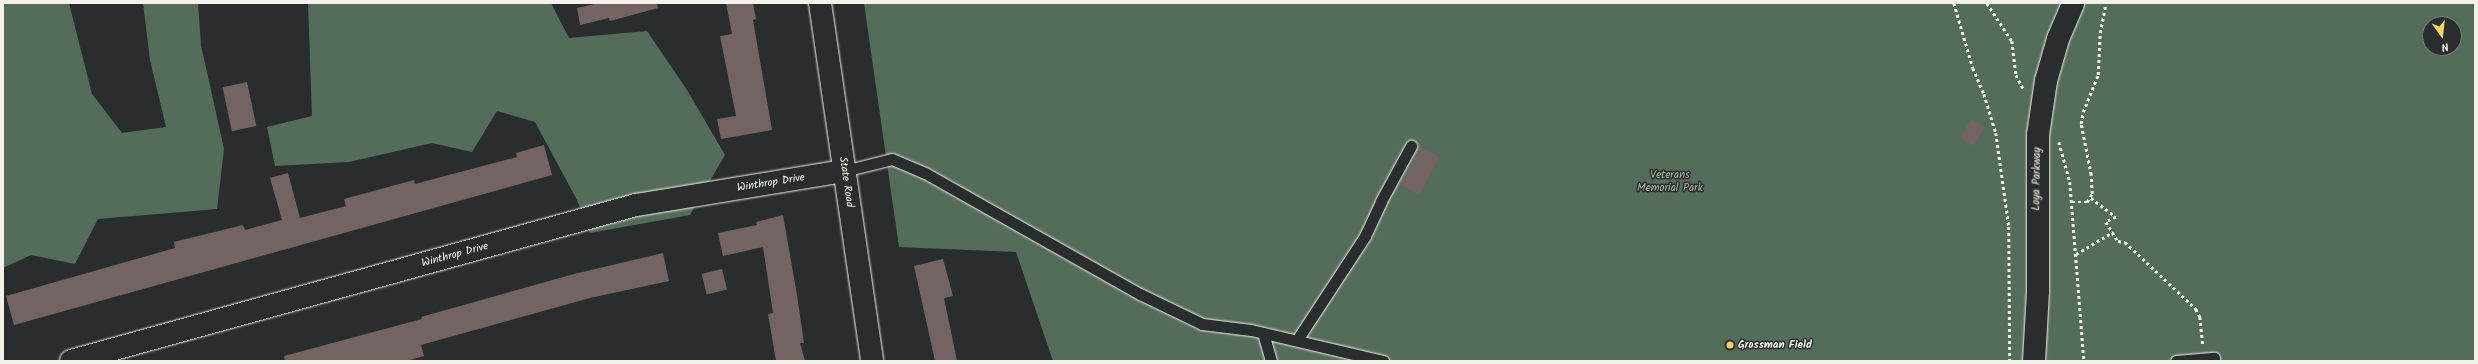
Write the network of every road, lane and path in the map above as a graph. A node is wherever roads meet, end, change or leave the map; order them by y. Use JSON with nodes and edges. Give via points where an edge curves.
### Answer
{"nodes":[{"id":1,"x":820,"y":3,"type":"edge"},
{"id":2,"x":1954,"y":3,"type":"edge"},
{"id":3,"x":1987,"y":3,"type":"edge"},
{"id":4,"x":2073,"y":3,"type":"edge"},
{"id":5,"x":2106,"y":3,"type":"edge"},
{"id":6,"x":2026,"y":96,"type":"dead end"},
{"id":7,"x":2058,"y":137,"type":"dead end"},
{"id":8,"x":1411,"y":146,"type":"dead end"},
{"id":9,"x":844,"y":171,"type":"junction"},
{"id":10,"x":2091,"y":198,"type":"junction"},
{"id":11,"x":2072,"y":202,"type":"junction"},
{"id":12,"x":2112,"y":232,"type":"junction"},
{"id":13,"x":2076,"y":254,"type":"junction"},
{"id":14,"x":1263,"y":333,"type":"junction"},
{"id":15,"x":2203,"y":334,"type":"dead end"},
{"id":16,"x":1297,"y":340,"type":"junction"},
{"id":17,"x":72,"y":361,"type":"edge"},
{"id":18,"x":872,"y":361,"type":"edge"},
{"id":19,"x":1271,"y":361,"type":"edge"},
{"id":20,"x":1383,"y":361,"type":"edge"},
{"id":21,"x":2010,"y":361,"type":"edge"},
{"id":22,"x":2034,"y":361,"type":"edge"},
{"id":23,"x":2084,"y":361,"type":"edge"},
{"id":24,"x":2176,"y":361,"type":"edge"},
{"id":25,"x":2214,"y":361,"type":"edge"}],
"edges":[{"from":1,"to":9,"type":"street","name":"State Road"},
{"from":2,"to":21,"type":"path","via":[[1996,133],[2009,227]]},
{"from":3,"to":6,"type":"path","via":[[2012,41],[2016,75]]},
{"from":4,"to":22,"type":"street","name":"Loya Parkway","via":[[2058,39],[2046,81],[2039,129],[2038,291]]},
{"from":5,"to":10,"type":"path","via":[[2100,33],[2098,75],[2083,112],[2081,124],[2093,187]]},
{"from":7,"to":11,"type":"path","via":[[2066,160]]},
{"from":8,"to":16,"type":"lane","via":[[1365,236]]},
{"from":9,"to":14,"type":"lane","via":[[892,159],[925,173],[1140,294],[1202,324]]},
{"from":9,"to":17,"type":"street","name":"Winthrop Drive","via":[[636,205]]},
{"from":9,"to":18,"type":"street","name":"State Road"},
{"from":10,"to":11,"type":"path","via":[[2082,204]]},
{"from":10,"to":12,"type":"path","via":[[2116,217],[2106,222]]},
{"from":11,"to":13,"type":"path"},
{"from":12,"to":13,"type":"path"},
{"from":12,"to":15,"type":"path","via":[[2118,241],[2125,242],[2196,309]]},
{"from":13,"to":23,"type":"path"},
{"from":14,"to":16,"type":"lane"},
{"from":14,"to":19,"type":"lane"},
{"from":16,"to":20,"type":"lane"},
{"from":24,"to":25,"type":"lane","via":[[2214,358]]}]}
